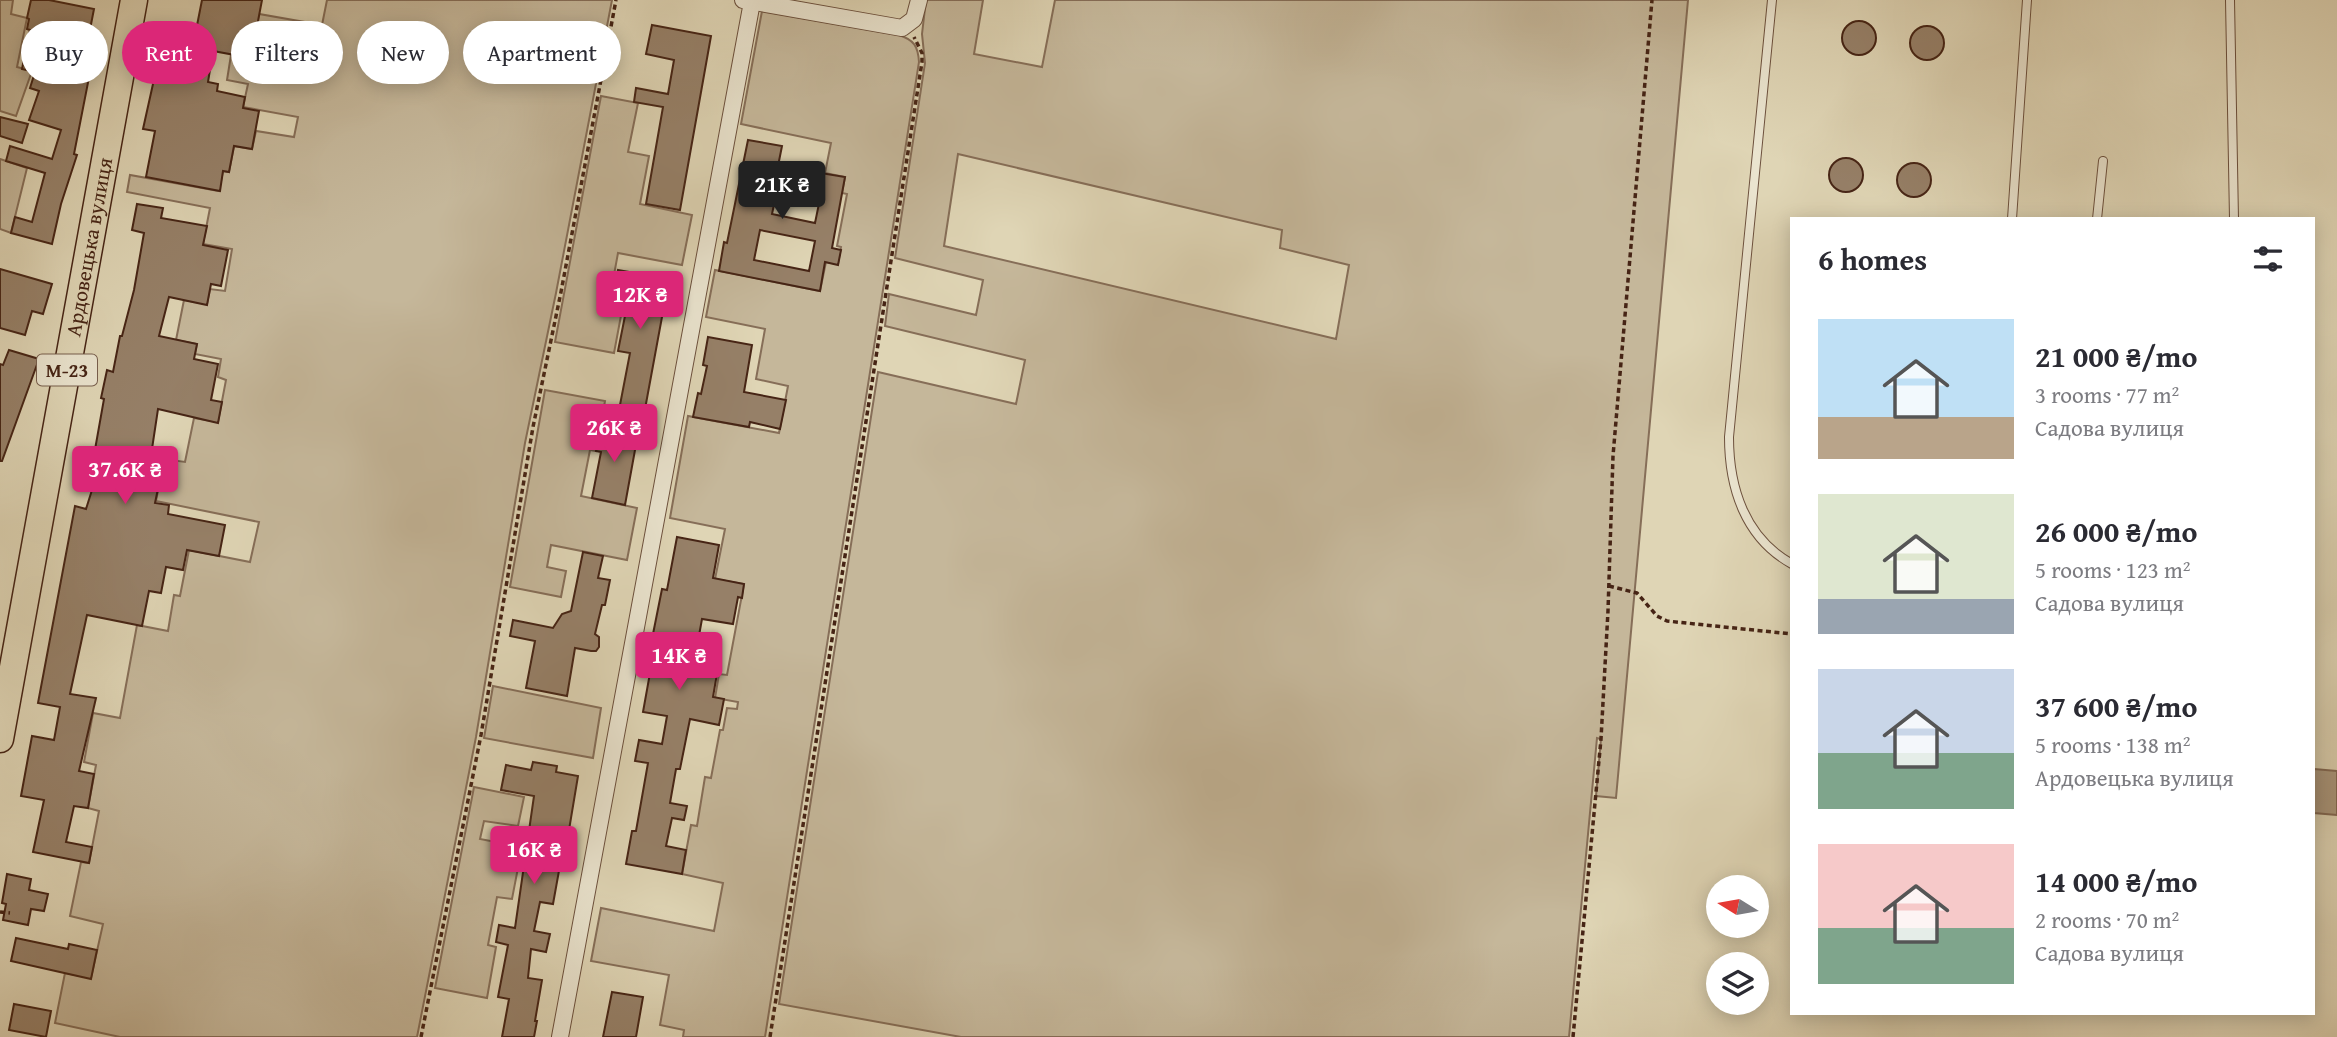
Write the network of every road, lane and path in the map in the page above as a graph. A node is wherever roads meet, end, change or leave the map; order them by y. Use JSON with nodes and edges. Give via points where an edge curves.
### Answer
{"nodes":[{"id":1,"x":134,"y":0,"type":"edge"},
{"id":2,"x":616,"y":0,"type":"edge"},
{"id":3,"x":919,"y":0,"type":"edge"},
{"id":4,"x":1652,"y":0,"type":"edge"},
{"id":5,"x":1772,"y":0,"type":"edge"},
{"id":6,"x":2027,"y":0,"type":"edge"},
{"id":7,"x":2230,"y":0,"type":"edge"},
{"id":8,"x":748,"y":1,"type":"edge"},
{"id":9,"x":908,"y":26,"type":"junction"},
{"id":10,"x":2103,"y":161,"type":"dead end"},
{"id":11,"x":2012,"y":217,"type":"edge"},
{"id":12,"x":2097,"y":217,"type":"edge"},
{"id":13,"x":2234,"y":217,"type":"edge"},
{"id":14,"x":1790,"y":563,"type":"edge"},
{"id":15,"x":1609,"y":586,"type":"junction"},
{"id":16,"x":1790,"y":634,"type":"edge"},
{"id":17,"x":0,"y":739,"type":"edge"},
{"id":18,"x":0,"y":912,"type":"edge"},
{"id":19,"x":10,"y":914,"type":"dead end"},
{"id":20,"x":421,"y":1037,"type":"edge"},
{"id":21,"x":560,"y":1037,"type":"edge"},
{"id":22,"x":770,"y":1037,"type":"edge"},
{"id":23,"x":1573,"y":1037,"type":"edge"}],
"edges":[{"from":1,"to":17,"type":"highway","name":"Ардовецька вулиця","number":"М-23"},
{"from":2,"to":20,"type":"path"},
{"from":3,"to":9,"type":"street","via":[[915,19]]},
{"from":4,"to":15,"type":"path","via":[[1613,456]]},
{"from":5,"to":14,"type":"lane","via":[[1728,438],[1734,489],[1744,513],[1769,549]]},
{"from":6,"to":11,"type":"lane"},
{"from":7,"to":13,"type":"lane"},
{"from":8,"to":9,"type":"street","via":[[895,28]]},
{"from":8,"to":21,"type":"street"},
{"from":9,"to":22,"type":"path","via":[[922,62]]},
{"from":10,"to":12,"type":"lane"},
{"from":15,"to":16,"type":"path","via":[[1637,593],[1667,621]]},
{"from":15,"to":23,"type":"path","via":[[1601,739]]},
{"from":18,"to":19,"type":"path"}]}
